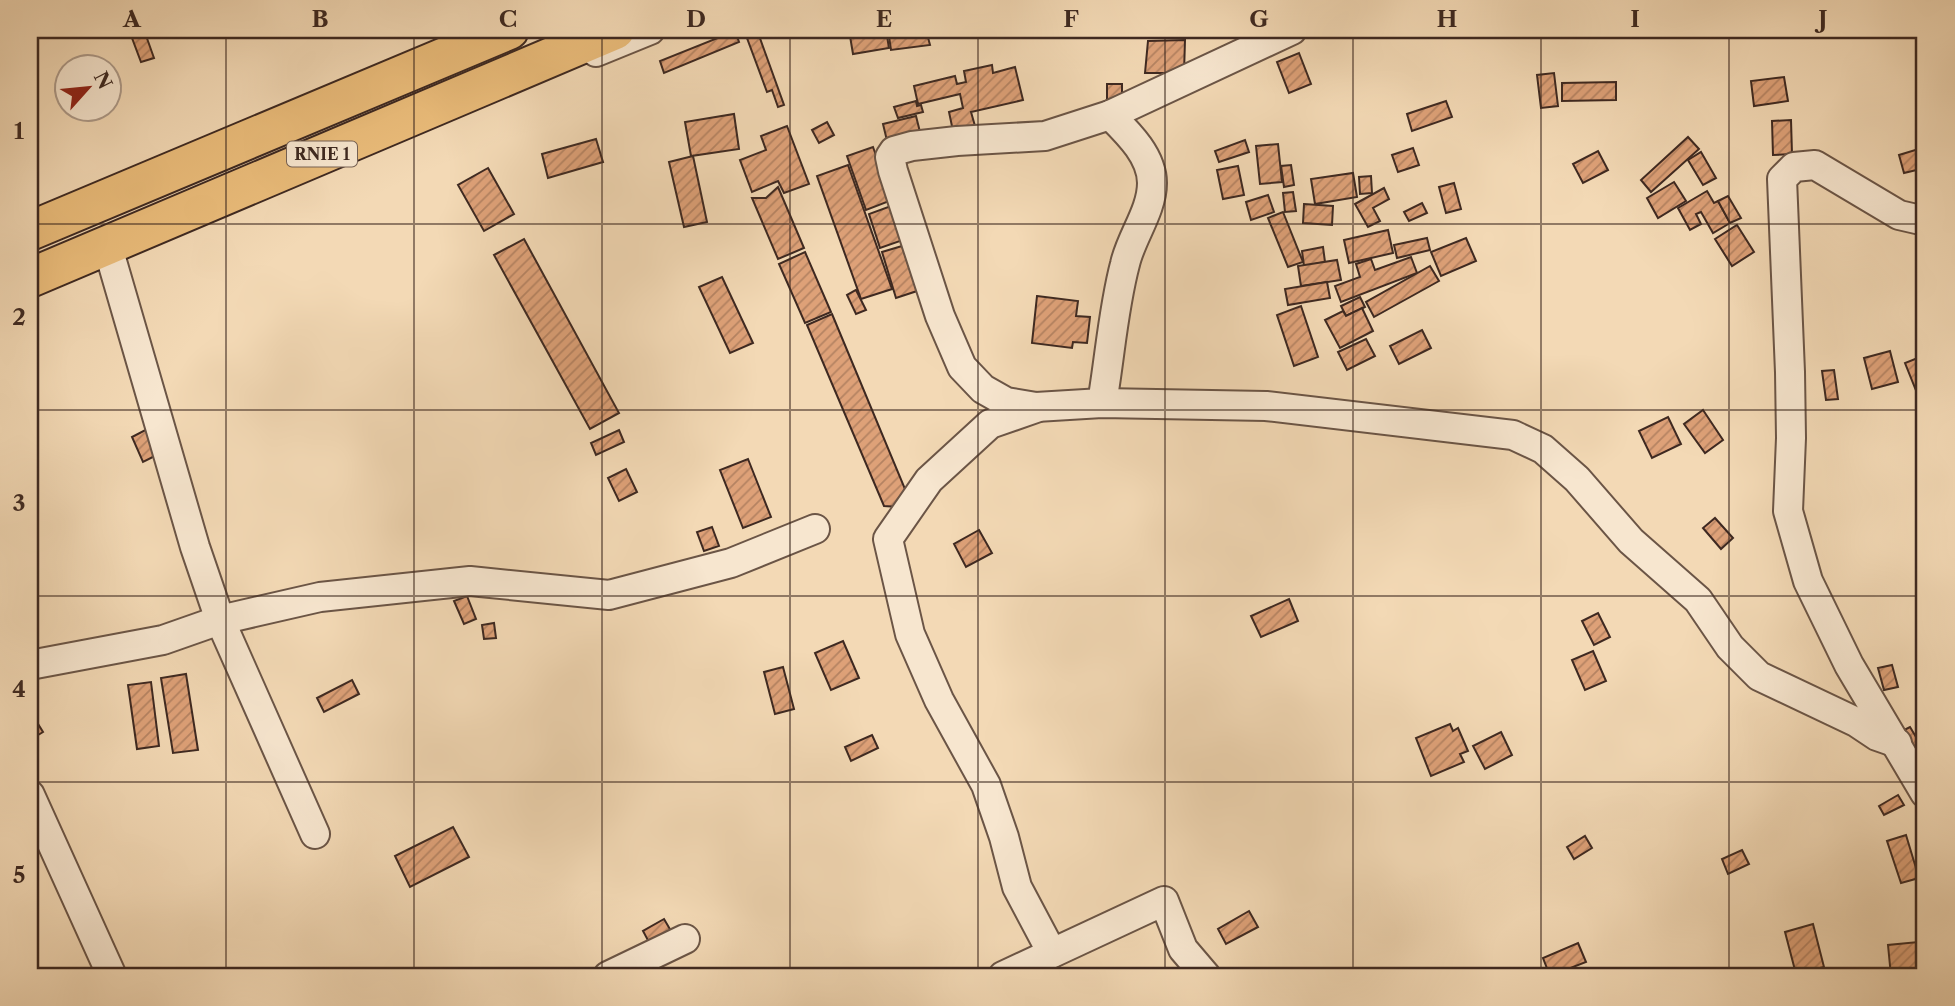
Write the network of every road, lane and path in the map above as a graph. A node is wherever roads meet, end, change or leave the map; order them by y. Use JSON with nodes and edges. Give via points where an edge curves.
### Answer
{"nodes":[{"id":1,"x":509,"y":30,"type":"edge"},
{"id":2,"x":615,"y":30,"type":"edge"},
{"id":3,"x":650,"y":30,"type":"edge"},
{"id":4,"x":1292,"y":30,"type":"edge"},
{"id":5,"x":1110,"y":115,"type":"junction"},
{"id":6,"x":1925,"y":221,"type":"edge"},
{"id":7,"x":30,"y":231,"type":"edge"},
{"id":8,"x":111,"y":258,"type":"junction"},
{"id":9,"x":30,"y":278,"type":"edge"},
{"id":10,"x":30,"y":292,"type":"edge"},
{"id":11,"x":1102,"y":403,"type":"junction"},
{"id":12,"x":1036,"y":408,"type":"junction"},
{"id":13,"x":815,"y":529,"type":"dead end"},
{"id":14,"x":220,"y":620,"type":"junction"},
{"id":15,"x":30,"y":665,"type":"edge"},
{"id":16,"x":1897,"y":743,"type":"junction"},
{"id":17,"x":1925,"y":793,"type":"edge"},
{"id":18,"x":30,"y":795,"type":"edge"},
{"id":19,"x":315,"y":834,"type":"dead end"},
{"id":20,"x":685,"y":939,"type":"dead end"},
{"id":21,"x":1052,"y":953,"type":"junction"},
{"id":22,"x":112,"y":976,"type":"edge"},
{"id":23,"x":608,"y":976,"type":"edge"},
{"id":24,"x":1003,"y":976,"type":"edge"},
{"id":25,"x":1206,"y":976,"type":"edge"}],
"edges":[{"from":1,"to":7,"type":"highway","number":"RNIE 1"},
{"from":2,"to":9,"type":"highway","number":"RNIE 1"},
{"from":3,"to":8,"type":"street"},
{"from":4,"to":5,"type":"street"},
{"from":5,"to":11,"type":"street","via":[[1133,139],[1153,181],[1150,201],[1125,263]]},
{"from":5,"to":12,"type":"street","via":[[1045,136],[912,146],[894,150],[890,157],[940,316],[962,367],[983,389],[1006,401]]},
{"from":6,"to":16,"type":"street","via":[[1899,215],[1815,164],[1794,167],[1782,179],[1790,372],[1788,511],[1808,581],[1849,665]]},
{"from":8,"to":10,"type":"street"},
{"from":8,"to":14,"type":"street"},
{"from":11,"to":12,"type":"street"},
{"from":11,"to":16,"type":"street","via":[[1266,407],[1513,435],[1544,449],[1577,479],[1631,541],[1698,600],[1730,647],[1759,676]]},
{"from":12,"to":21,"type":"street","via":[[990,424],[929,480],[888,539],[911,634],[939,700],[986,785],[1017,887]]},
{"from":13,"to":14,"type":"street","via":[[731,563],[609,595],[470,581],[320,597]]},
{"from":14,"to":15,"type":"street","via":[[163,640]]},
{"from":14,"to":19,"type":"street"},
{"from":16,"to":17,"type":"street"},
{"from":18,"to":22,"type":"street"},
{"from":20,"to":23,"type":"street"},
{"from":21,"to":24,"type":"street"},
{"from":21,"to":25,"type":"street","via":[[1164,901],[1183,949]]}]}
